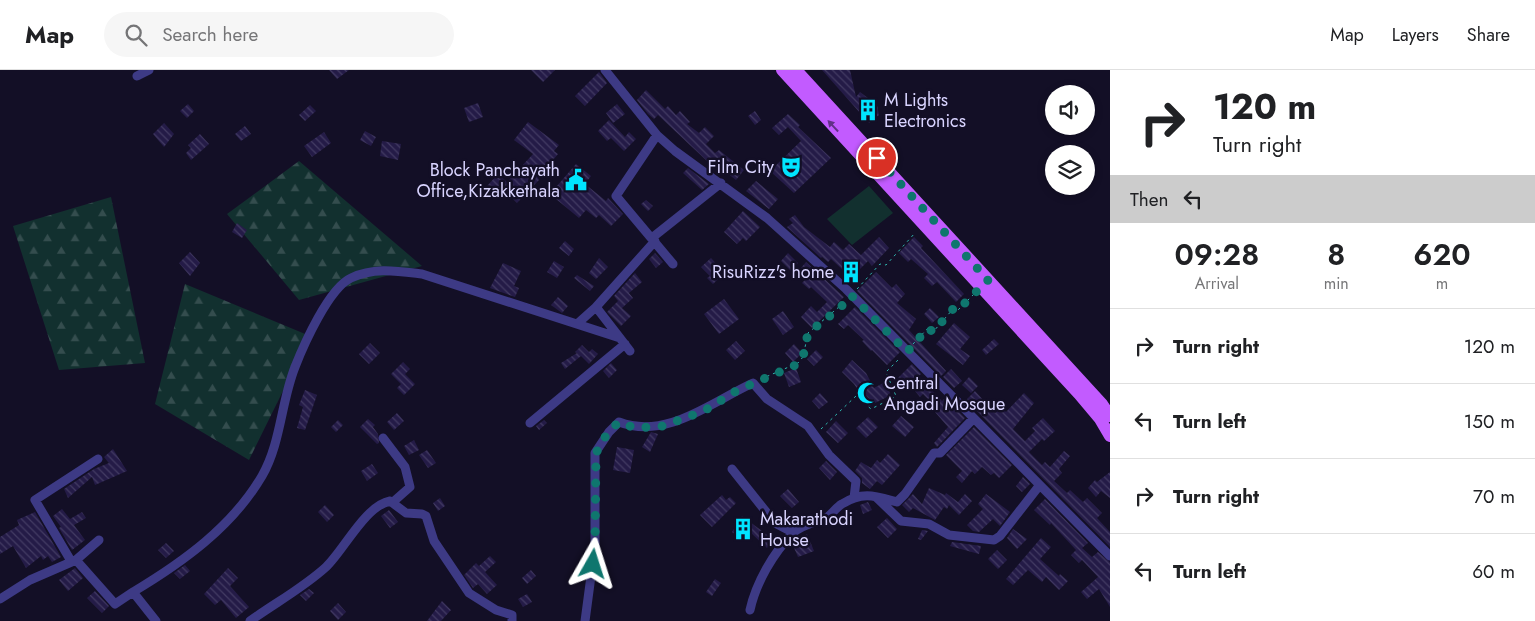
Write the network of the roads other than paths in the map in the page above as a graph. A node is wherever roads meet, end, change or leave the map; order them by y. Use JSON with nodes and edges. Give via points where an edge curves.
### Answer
{"nodes":[{"id":1,"x":149,"y":70,"type":"edge"},
{"id":2,"x":605,"y":70,"type":"edge"},
{"id":3,"x":782,"y":70,"type":"edge"},
{"id":4,"x":796,"y":70,"type":"edge"},
{"id":5,"x":137,"y":76,"type":"dead end"},
{"id":6,"x":657,"y":135,"type":"junction"},
{"id":7,"x":721,"y":183,"type":"junction"},
{"id":8,"x":654,"y":239,"type":"junction"},
{"id":9,"x":673,"y":264,"type":"dead end"},
{"id":10,"x":596,"y":307,"type":"junction"},
{"id":11,"x":577,"y":324,"type":"junction"},
{"id":12,"x":625,"y":344,"type":"junction"},
{"id":13,"x":1110,"y":416,"type":"edge"},
{"id":14,"x":972,"y":419,"type":"junction"},
{"id":15,"x":530,"y":423,"type":"dead end"},
{"id":16,"x":1110,"y":436,"type":"edge"},
{"id":17,"x":383,"y":438,"type":"dead end"},
{"id":18,"x":98,"y":459,"type":"dead end"},
{"id":19,"x":732,"y":469,"type":"dead end"},
{"id":20,"x":1039,"y":486,"type":"junction"},
{"id":21,"x":874,"y":495,"type":"junction"},
{"id":22,"x":854,"y":498,"type":"junction"},
{"id":23,"x":394,"y":502,"type":"junction"},
{"id":24,"x":794,"y":533,"type":"junction"},
{"id":25,"x":100,"y":540,"type":"dead end"},
{"id":26,"x":1110,"y":556,"type":"edge"},
{"id":27,"x":74,"y":560,"type":"junction"},
{"id":28,"x":134,"y":592,"type":"junction"},
{"id":29,"x":0,"y":599,"type":"edge"},
{"id":30,"x":750,"y":610,"type":"dead end"},
{"id":31,"x":156,"y":621,"type":"edge"},
{"id":32,"x":250,"y":621,"type":"edge"},
{"id":33,"x":512,"y":621,"type":"edge"},
{"id":34,"x":585,"y":621,"type":"edge"}],
"edges":[{"from":1,"to":5,"type":"street"},
{"from":2,"to":6,"type":"street"},
{"from":16,"to":3,"type":"main road","one_way":true,"via":[[1079,394]]},
{"from":4,"to":13,"type":"main road"},
{"from":6,"to":7,"type":"street"},
{"from":6,"to":8,"type":"street","via":[[616,196]]},
{"from":7,"to":8,"type":"street"},
{"from":7,"to":14,"type":"street","via":[[767,218],[851,295]]},
{"from":8,"to":9,"type":"street"},
{"from":8,"to":10,"type":"street"},
{"from":10,"to":11,"type":"street"},
{"from":10,"to":12,"type":"street"},
{"from":11,"to":12,"type":"street"},
{"from":11,"to":28,"type":"street","via":[[422,274],[371,271],[349,278],[327,302],[295,367],[278,434],[263,474],[251,492],[236,512],[198,548],[171,570]]},
{"from":12,"to":15,"type":"street"},
{"from":14,"to":20,"type":"street"},
{"from":14,"to":21,"type":"street","via":[[940,453],[934,454],[897,502]]},
{"from":17,"to":23,"type":"street","via":[[405,467],[410,487]]},
{"from":18,"to":27,"type":"street","via":[[35,500]]},
{"from":19,"to":24,"type":"street","via":[[774,523]]},
{"from":20,"to":21,"type":"street","via":[[994,540],[949,535],[929,524],[901,521]]},
{"from":20,"to":26,"type":"street"},
{"from":21,"to":22,"type":"street"},
{"from":22,"to":24,"type":"street","via":[[826,518],[809,523]]},
{"from":22,"to":34,"type":"street","via":[[856,481],[814,437],[808,426],[767,399],[754,383],[704,411],[663,426],[635,428],[619,422],[608,432],[596,453],[595,546]]},
{"from":23,"to":32,"type":"street","via":[[387,501],[366,518],[327,566]]},
{"from":23,"to":33,"type":"street","via":[[406,513],[426,516],[434,541],[469,593],[496,610],[506,611],[512,615]]},
{"from":24,"to":30,"type":"street","via":[[768,568],[754,593]]},
{"from":25,"to":27,"type":"street"},
{"from":27,"to":28,"type":"street","via":[[115,604]]},
{"from":27,"to":29,"type":"street","via":[[30,580]]},
{"from":28,"to":31,"type":"street"}]}
